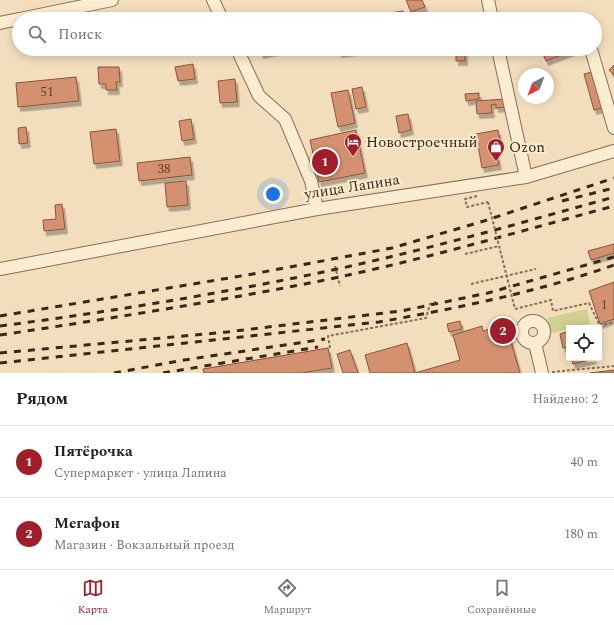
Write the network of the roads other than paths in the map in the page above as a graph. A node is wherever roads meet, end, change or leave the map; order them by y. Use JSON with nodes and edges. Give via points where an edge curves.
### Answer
{"nodes":[{"id":1,"x":112,"y":0,"type":"edge"},
{"id":2,"x":213,"y":0,"type":"edge"},
{"id":3,"x":488,"y":0,"type":"edge"},
{"id":4,"x":53,"y":12,"type":"edge"},
{"id":5,"x":219,"y":12,"type":"edge"},
{"id":6,"x":491,"y":12,"type":"edge"},
{"id":7,"x":12,"y":20,"type":"edge"},
{"id":8,"x":0,"y":23,"type":"edge"},
{"id":9,"x":240,"y":56,"type":"edge"},
{"id":10,"x":500,"y":56,"type":"edge"},
{"id":11,"x":593,"y":56,"type":"edge"},
{"id":12,"x":614,"y":128,"type":"edge"},
{"id":13,"x":614,"y":151,"type":"edge"},
{"id":14,"x":526,"y":177,"type":"junction"},
{"id":15,"x":317,"y":208,"type":"junction"},
{"id":16,"x":0,"y":269,"type":"edge"},
{"id":17,"x":535,"y":343,"type":"dead end"},
{"id":18,"x":547,"y":373,"type":"edge"}],
"edges":[{"from":1,"to":4,"type":"street"},
{"from":2,"to":5,"type":"street"},
{"from":3,"to":6,"type":"street"},
{"from":7,"to":8,"type":"street"},
{"from":9,"to":15,"type":"street","via":[[259,96],[284,119],[311,181]]},
{"from":10,"to":14,"type":"street"},
{"from":11,"to":12,"type":"street"},
{"from":13,"to":14,"type":"street","name":"улица Лапина"},
{"from":14,"to":15,"type":"street","name":"улица Лапина"},
{"from":15,"to":16,"type":"street","name":"улица Лапина"},
{"from":17,"to":18,"type":"street"}]}
